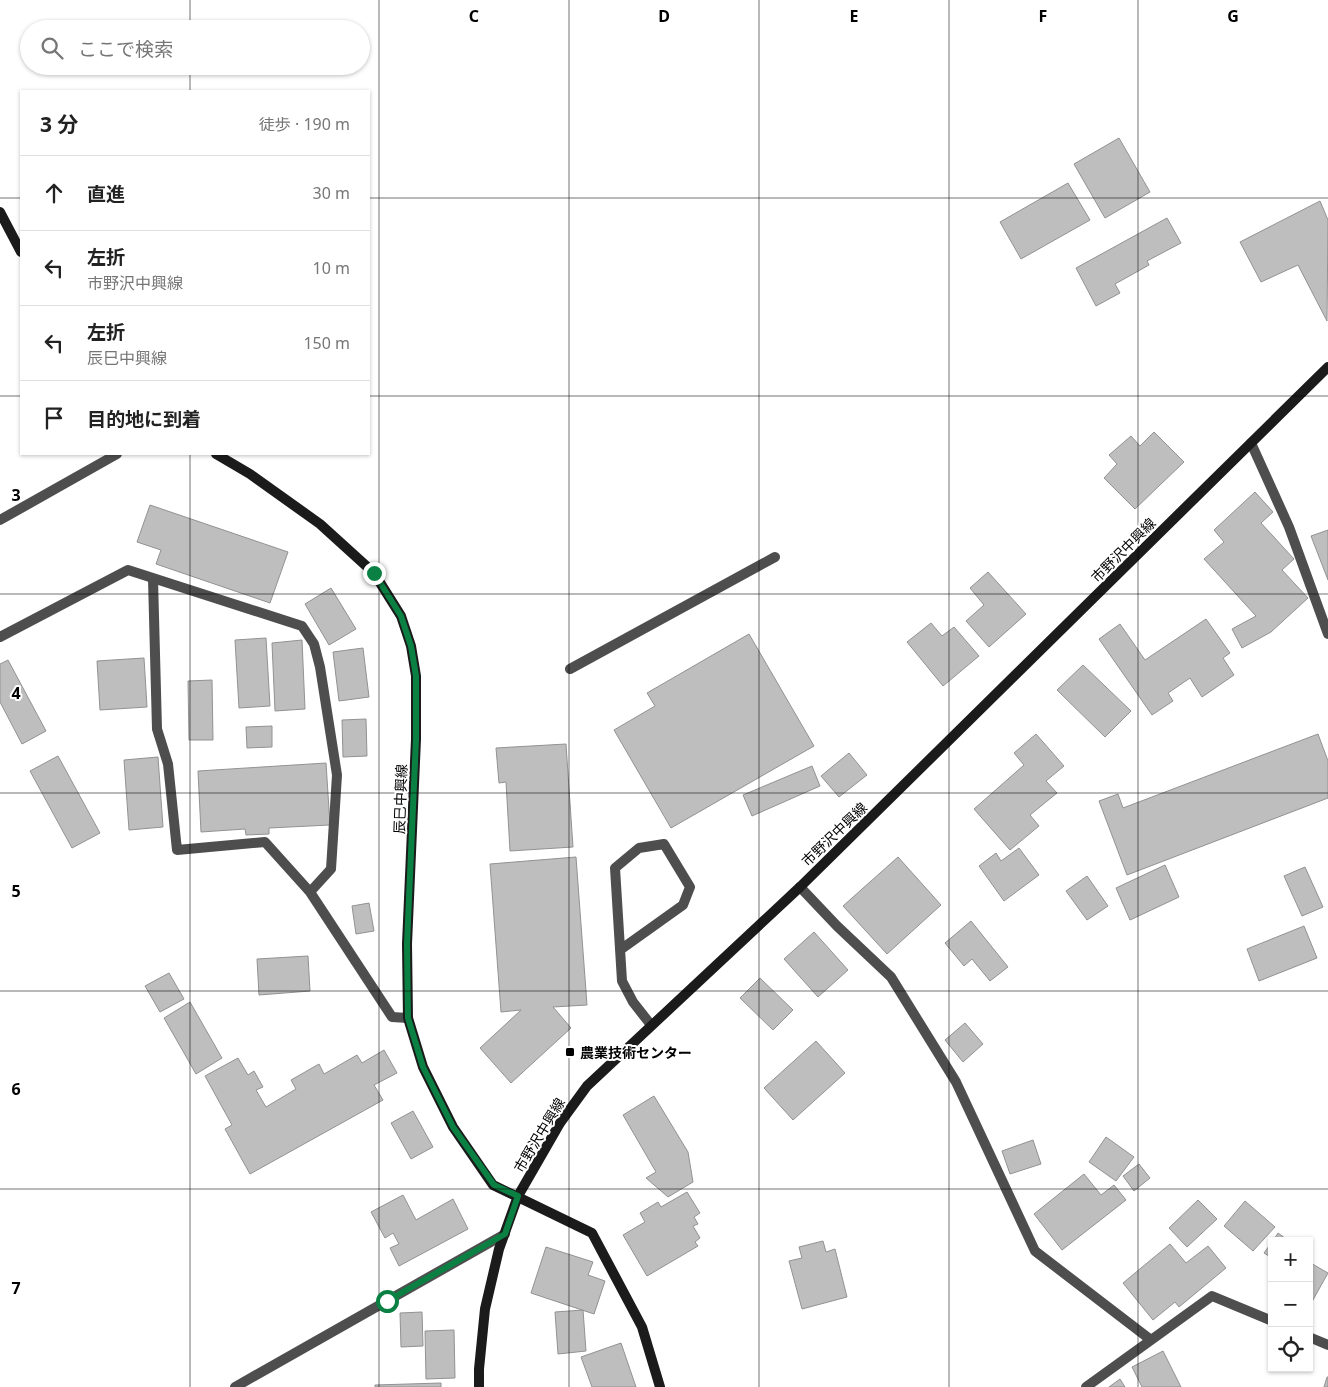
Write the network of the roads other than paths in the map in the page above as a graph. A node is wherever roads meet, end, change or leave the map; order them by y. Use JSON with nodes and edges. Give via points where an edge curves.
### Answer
{"nodes":[{"id":1,"x":0,"y":212,"type":"edge"},
{"id":2,"x":20,"y":250,"type":"edge"},
{"id":3,"x":1328,"y":367,"type":"edge"},
{"id":4,"x":1251,"y":443,"type":"junction"},
{"id":5,"x":114,"y":455,"type":"edge"},
{"id":6,"x":218,"y":455,"type":"edge"},
{"id":7,"x":0,"y":520,"type":"edge"},
{"id":8,"x":775,"y":558,"type":"dead end"},
{"id":9,"x":153,"y":579,"type":"junction"},
{"id":10,"x":1328,"y":634,"type":"edge"},
{"id":11,"x":0,"y":637,"type":"edge"},
{"id":12,"x":570,"y":669,"type":"dead end"},
{"id":13,"x":800,"y":887,"type":"junction"},
{"id":14,"x":310,"y":892,"type":"junction"},
{"id":15,"x":620,"y":950,"type":"junction"},
{"id":16,"x":408,"y":1018,"type":"junction"},
{"id":17,"x":651,"y":1025,"type":"junction"},
{"id":18,"x":518,"y":1196,"type":"junction"},
{"id":19,"x":505,"y":1234,"type":"junction"},
{"id":20,"x":1268,"y":1319,"type":"edge"},
{"id":21,"x":1313,"y":1339,"type":"edge"},
{"id":22,"x":1151,"y":1340,"type":"junction"},
{"id":23,"x":1328,"y":1345,"type":"edge"},
{"id":24,"x":235,"y":1387,"type":"edge"},
{"id":25,"x":479,"y":1387,"type":"edge"},
{"id":26,"x":660,"y":1387,"type":"edge"},
{"id":27,"x":1086,"y":1387,"type":"edge"}],
"edges":[{"from":1,"to":2,"type":"main road"},
{"from":3,"to":4,"type":"main road","name":"市野沢中興線"},
{"from":4,"to":10,"type":"street","via":[[1289,527]]},
{"from":4,"to":13,"type":"main road","name":"市野沢中興線"},
{"from":5,"to":7,"type":"street"},
{"from":6,"to":16,"type":"main road","name":"辰巳中興線","via":[[320,524],[374,573],[401,616],[416,676],[407,944]]},
{"from":8,"to":12,"type":"street"},
{"from":9,"to":11,"type":"street","via":[[128,570]]},
{"from":9,"to":14,"type":"street","via":[[157,729],[168,764],[177,850],[265,842]]},
{"from":9,"to":14,"type":"street","via":[[302,626],[314,644],[337,774],[330,869]]},
{"from":13,"to":17,"type":"main road","name":"市野沢中興線"},
{"from":13,"to":22,"type":"street","via":[[891,977],[956,1082],[1035,1250]]},
{"from":14,"to":16,"type":"street","via":[[392,1017]]},
{"from":15,"to":15,"type":"street","via":[[683,905],[690,887],[664,844],[639,848],[615,868]]},
{"from":15,"to":17,"type":"street","via":[[622,981]]},
{"from":16,"to":18,"type":"main road","name":"辰巳中興線","via":[[423,1067],[453,1127],[494,1185]]},
{"from":17,"to":18,"type":"main road","name":"市野沢中興線","via":[[587,1086],[560,1122]]},
{"from":18,"to":19,"type":"main road","name":"市野沢中興線"},
{"from":18,"to":26,"type":"main road","name":"辰巳中興線","via":[[592,1233],[642,1327]]},
{"from":19,"to":24,"type":"street"},
{"from":19,"to":25,"type":"main road","name":"市野沢中興線","via":[[485,1309]]},
{"from":20,"to":22,"type":"street","via":[[1212,1296]]},
{"from":21,"to":23,"type":"street"},
{"from":22,"to":27,"type":"street"}]}
